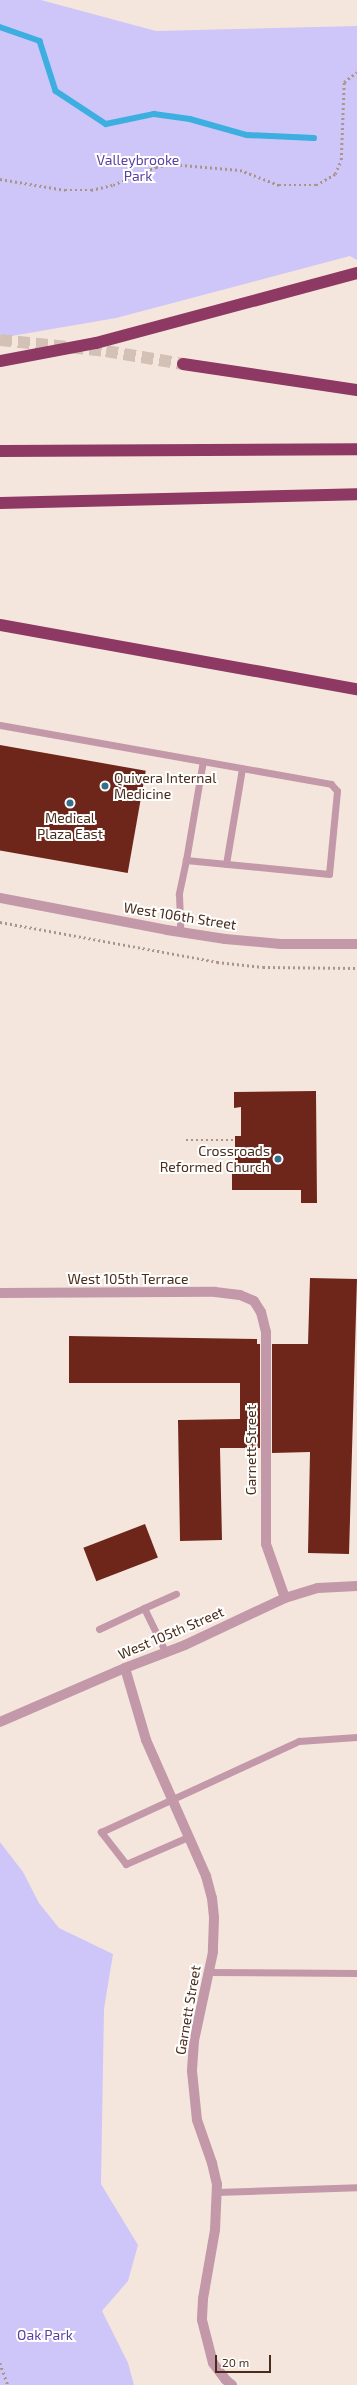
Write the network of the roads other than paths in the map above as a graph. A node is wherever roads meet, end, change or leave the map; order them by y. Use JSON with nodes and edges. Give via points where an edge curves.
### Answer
{"nodes":[{"id":1,"x":357,"y":273,"type":"edge"},
{"id":2,"x":0,"y":361,"type":"edge"},
{"id":3,"x":183,"y":364,"type":"tunnel mouth"},
{"id":4,"x":357,"y":390,"type":"edge"},
{"id":5,"x":357,"y":449,"type":"edge"},
{"id":6,"x":0,"y":452,"type":"edge"},
{"id":7,"x":357,"y":494,"type":"edge"},
{"id":8,"x":0,"y":503,"type":"edge"},
{"id":9,"x":0,"y":625,"type":"edge"},
{"id":10,"x":357,"y":689,"type":"edge"},
{"id":11,"x":0,"y":725,"type":"edge"},
{"id":12,"x":203,"y":761,"type":"junction"},
{"id":13,"x":242,"y":768,"type":"junction"},
{"id":14,"x":186,"y":860,"type":"junction"},
{"id":15,"x":226,"y":864,"type":"junction"},
{"id":16,"x":0,"y":898,"type":"edge"},
{"id":17,"x":180,"y":932,"type":"junction"},
{"id":18,"x":357,"y":944,"type":"edge"},
{"id":19,"x":0,"y":1293,"type":"edge"},
{"id":20,"x":254,"y":1301,"type":"joint"},
{"id":21,"x":357,"y":1586,"type":"edge"},
{"id":22,"x":176,"y":1594,"type":"dead end"},
{"id":23,"x":285,"y":1598,"type":"junction"},
{"id":24,"x":144,"y":1608,"type":"junction"},
{"id":25,"x":99,"y":1629,"type":"dead end"},
{"id":26,"x":166,"y":1653,"type":"junction"},
{"id":27,"x":125,"y":1668,"type":"junction"},
{"id":28,"x":0,"y":1722,"type":"edge"},
{"id":29,"x":357,"y":1737,"type":"edge"},
{"id":30,"x":172,"y":1799,"type":"junction"},
{"id":31,"x":188,"y":1836,"type":"junction"},
{"id":32,"x":209,"y":1972,"type":"junction"},
{"id":33,"x":357,"y":1973,"type":"edge"},
{"id":34,"x":357,"y":2187,"type":"edge"},
{"id":35,"x":217,"y":2192,"type":"junction"},
{"id":36,"x":232,"y":2385,"type":"edge"}],
"edges":[{"from":1,"to":2,"type":"highway","via":[[96,343]]},
{"from":3,"to":4,"type":"highway"},
{"from":5,"to":6,"type":"highway"},
{"from":7,"to":8,"type":"highway"},
{"from":9,"to":10,"type":"highway"},
{"from":11,"to":12,"type":"lane"},
{"from":12,"to":13,"type":"lane"},
{"from":12,"to":14,"type":"lane"},
{"from":13,"to":15,"type":"lane"},
{"from":13,"to":15,"type":"lane","via":[[332,784],[337,791],[329,874]]},
{"from":14,"to":15,"type":"lane"},
{"from":14,"to":17,"type":"lane","via":[[179,894]]},
{"from":16,"to":17,"type":"street","name":"West 106th Street"},
{"from":17,"to":18,"type":"street","name":"West 106th Street","via":[[281,944]]},
{"from":19,"to":20,"type":"street","name":"West 105th Terrace","via":[[215,1292],[240,1295]]},
{"from":20,"to":23,"type":"street","name":"Garnett Street","via":[[261,1312],[266,1332],[266,1544]]},
{"from":21,"to":23,"type":"street","name":"West 105th Street","via":[[318,1588]]},
{"from":22,"to":24,"type":"lane"},
{"from":23,"to":26,"type":"street","name":"West 105th Street"},
{"from":24,"to":25,"type":"lane"},
{"from":24,"to":26,"type":"lane"},
{"from":26,"to":27,"type":"street","name":"West 105th Street"},
{"from":27,"to":28,"type":"street","name":"West 105th Street"},
{"from":27,"to":30,"type":"street","name":"Garnett Street","via":[[146,1740]]},
{"from":29,"to":30,"type":"lane","via":[[299,1742]]},
{"from":30,"to":31,"type":"street","name":"Garnett Street"},
{"from":30,"to":31,"type":"lane","via":[[101,1832],[126,1864]]},
{"from":31,"to":32,"type":"street","name":"Garnett Street","via":[[206,1876],[212,1898],[214,1918]]},
{"from":32,"to":33,"type":"lane"},
{"from":32,"to":35,"type":"street","name":"Garnett Street","via":[[194,2041],[192,2071],[197,2120],[212,2163]]},
{"from":34,"to":35,"type":"lane"},
{"from":35,"to":36,"type":"street","name":"Garnett Street","via":[[215,2230],[203,2299],[202,2320],[214,2363]]}]}
